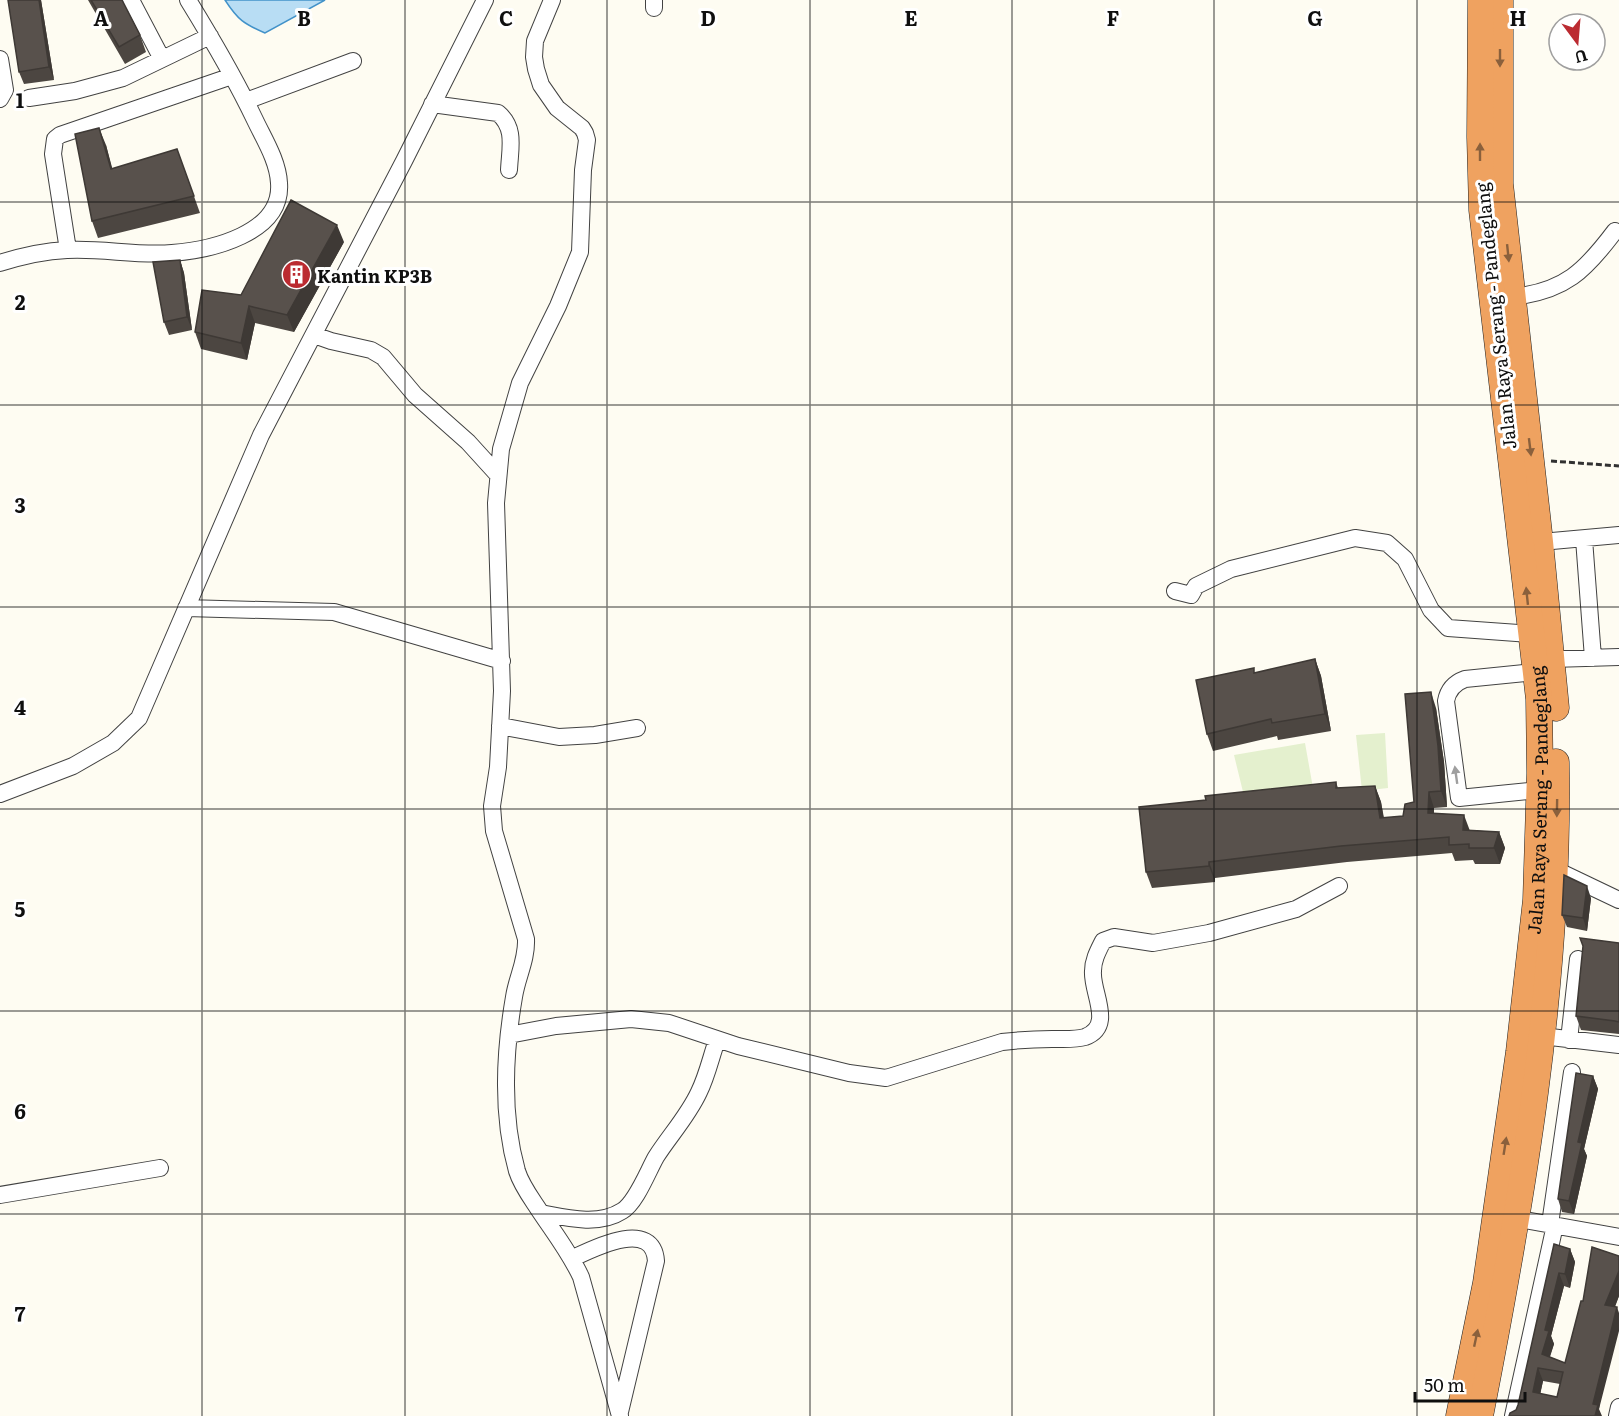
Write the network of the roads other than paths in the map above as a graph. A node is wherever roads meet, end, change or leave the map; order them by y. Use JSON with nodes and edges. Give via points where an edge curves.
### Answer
{"nodes":[{"id":1,"x":131,"y":0,"type":"edge"},
{"id":2,"x":188,"y":0,"type":"edge"},
{"id":3,"x":485,"y":0,"type":"edge"},
{"id":4,"x":552,"y":0,"type":"edge"},
{"id":5,"x":1481,"y":0,"type":"edge"},
{"id":6,"x":1500,"y":0,"type":"edge"},
{"id":7,"x":210,"y":36,"type":"junction"},
{"id":8,"x":0,"y":59,"type":"edge"},
{"id":9,"x":162,"y":59,"type":"junction"},
{"id":10,"x":353,"y":61,"type":"dead end"},
{"id":11,"x":232,"y":76,"type":"junction"},
{"id":12,"x":29,"y":98,"type":"dead end"},
{"id":13,"x":0,"y":99,"type":"edge"},
{"id":14,"x":246,"y":101,"type":"junction"},
{"id":15,"x":432,"y":104,"type":"junction"},
{"id":16,"x":508,"y":170,"type":"dead end"},
{"id":17,"x":1615,"y":231,"type":"dead end"},
{"id":18,"x":68,"y":250,"type":"junction"},
{"id":19,"x":0,"y":263,"type":"edge"},
{"id":20,"x":1513,"y":297,"type":"junction"},
{"id":21,"x":314,"y":335,"type":"junction"},
{"id":22,"x":498,"y":475,"type":"junction"},
{"id":23,"x":1619,"y":535,"type":"edge"},
{"id":24,"x":1584,"y":539,"type":"junction"},
{"id":25,"x":1531,"y":543,"type":"junction"},
{"id":26,"x":1175,"y":591,"type":"dead end"},
{"id":27,"x":186,"y":609,"type":"junction"},
{"id":28,"x":1531,"y":634,"type":"junction"},
{"id":29,"x":1619,"y":657,"type":"edge"},
{"id":30,"x":1593,"y":658,"type":"junction"},
{"id":31,"x":502,"y":661,"type":"junction"},
{"id":32,"x":1545,"y":674,"type":"junction"},
{"id":33,"x":500,"y":726,"type":"junction"},
{"id":34,"x":637,"y":728,"type":"dead end"},
{"id":35,"x":1539,"y":790,"type":"junction"},
{"id":36,"x":0,"y":794,"type":"edge"},
{"id":37,"x":1459,"y":798,"type":"junction"},
{"id":38,"x":1461,"y":818,"type":"edge"},
{"id":39,"x":1556,"y":870,"type":"junction"},
{"id":40,"x":1339,"y":886,"type":"dead end"},
{"id":41,"x":1619,"y":900,"type":"edge"},
{"id":42,"x":1545,"y":901,"type":"junction"},
{"id":43,"x":1578,"y":960,"type":"dead end"},
{"id":44,"x":509,"y":1035,"type":"junction"},
{"id":45,"x":717,"y":1040,"type":"junction"},
{"id":46,"x":1569,"y":1040,"type":"junction"},
{"id":47,"x":1619,"y":1046,"type":"edge"},
{"id":48,"x":1533,"y":1049,"type":"junction"},
{"id":49,"x":1572,"y":1072,"type":"dead end"},
{"id":50,"x":160,"y":1168,"type":"dead end"},
{"id":51,"x":0,"y":1195,"type":"edge"},
{"id":52,"x":542,"y":1213,"type":"junction"},
{"id":53,"x":1506,"y":1217,"type":"junction"},
{"id":54,"x":1552,"y":1225,"type":"junction"},
{"id":55,"x":1619,"y":1237,"type":"edge"},
{"id":56,"x":573,"y":1258,"type":"junction"},
{"id":57,"x":1619,"y":1407,"type":"edge"},
{"id":58,"x":620,"y":1414,"type":"edge"},
{"id":59,"x":1459,"y":1416,"type":"edge"},
{"id":60,"x":1480,"y":1416,"type":"edge"},
{"id":61,"x":1513,"y":1416,"type":"edge"},
{"id":62,"x":1617,"y":1416,"type":"edge"}],
"edges":[{"from":1,"to":9,"type":"street"},
{"from":2,"to":7,"type":"street"},
{"from":3,"to":15,"type":"street"},
{"from":4,"to":22,"type":"street","via":[[535,41],[534,57],[541,85],[557,108],[582,128],[587,140],[580,252],[520,383],[501,448]]},
{"from":25,"to":5,"type":"highway","name":"Jalan Raya Serang - Pandeglang","one_way":true,"via":[[1482,210]]},
{"from":6,"to":20,"type":"highway","name":"Jalan Raya Serang - Pandeglang","one_way":true,"via":[[1500,184]]},
{"from":7,"to":9,"type":"street"},
{"from":7,"to":11,"type":"street"},
{"from":8,"to":13,"type":"street","via":[[4,90]]},
{"from":9,"to":12,"type":"street","via":[[123,78]]},
{"from":10,"to":14,"type":"street"},
{"from":11,"to":14,"type":"street"},
{"from":11,"to":18,"type":"street","via":[[57,137],[53,154]]},
{"from":14,"to":18,"type":"street","via":[[276,164],[280,184],[276,204],[262,223],[239,238],[171,253]]},
{"from":15,"to":16,"type":"street","via":[[498,113],[505,119],[511,130]]},
{"from":15,"to":21,"type":"street"},
{"from":17,"to":20,"type":"street","via":[[1593,260],[1575,275],[1539,294]]},
{"from":18,"to":19,"type":"street"},
{"from":20,"to":25,"type":"highway","name":"Jalan Raya Serang - Pandeglang","one_way":true,"via":[[1531,460]]},
{"from":21,"to":22,"type":"street","via":[[371,350],[383,357],[415,395]]},
{"from":21,"to":27,"type":"street","via":[[261,435]]},
{"from":22,"to":31,"type":"street"},
{"from":23,"to":24,"type":"street"},
{"from":24,"to":25,"type":"street"},
{"from":24,"to":30,"type":"street"},
{"from":28,"to":25,"type":"highway","name":"Jalan Raya Serang - Pandeglang","one_way":true},
{"from":25,"to":32,"type":"highway","name":"Jalan Raya Serang - Pandeglang"},
{"from":26,"to":28,"type":"street","via":[[1191,596],[1196,586],[1231,569],[1355,538],[1387,543],[1405,559],[1431,610],[1448,628]]},
{"from":27,"to":31,"type":"street","via":[[334,612]]},
{"from":27,"to":36,"type":"street","via":[[139,718],[113,743],[73,766]]},
{"from":28,"to":32,"type":"highway","name":"Jalan Raya Serang - Pandeglang"},
{"from":29,"to":30,"type":"street"},
{"from":30,"to":32,"type":"street"},
{"from":31,"to":33,"type":"street"},
{"from":32,"to":35,"type":"highway","name":"Jalan Raya Serang - Pandeglang"},
{"from":37,"to":32,"type":"street","one_way":true,"via":[[1446,701],[1450,689],[1464,679]]},
{"from":32,"to":39,"type":"highway","name":"Jalan Raya Serang - Pandeglang","one_way":true,"via":[[1557,806]]},
{"from":33,"to":34,"type":"street","via":[[559,736]]},
{"from":33,"to":44,"type":"street","via":[[492,806],[494,831],[526,939]]},
{"from":35,"to":37,"type":"street"},
{"from":35,"to":42,"type":"highway","name":"Jalan Raya Serang - Pandeglang"},
{"from":37,"to":38,"type":"street"},
{"from":39,"to":41,"type":"street"},
{"from":39,"to":42,"type":"highway","name":"Jalan Raya Serang - Pandeglang"},
{"from":40,"to":45,"type":"street","via":[[1296,909],[1209,933],[1153,943],[1114,937],[1103,941],[1094,958],[1092,974],[1101,1010],[1100,1023],[1084,1037],[1002,1042],[886,1078],[849,1073]]},
{"from":42,"to":48,"type":"highway","name":"Jalan Raya Serang - Pandeglang"},
{"from":43,"to":46,"type":"street"},
{"from":44,"to":45,"type":"street","via":[[631,1019],[669,1023]]},
{"from":44,"to":52,"type":"street","via":[[505,1082],[509,1132],[518,1173]]},
{"from":45,"to":52,"type":"street","via":[[691,1107],[623,1211],[587,1220]]},
{"from":46,"to":47,"type":"street"},
{"from":46,"to":48,"type":"street"},
{"from":48,"to":53,"type":"highway","name":"Jalan Raya Serang - Pandeglang"},
{"from":49,"to":54,"type":"street"},
{"from":50,"to":51,"type":"street"},
{"from":52,"to":56,"type":"street"},
{"from":53,"to":54,"type":"street"},
{"from":59,"to":53,"type":"highway","name":"Jalan Raya Serang - Pandeglang","one_way":true,"via":[[1486,1283]]},
{"from":53,"to":60,"type":"highway","name":"Jalan Raya Serang - Pandeglang"},
{"from":54,"to":55,"type":"street"},
{"from":54,"to":61,"type":"street"},
{"from":56,"to":58,"type":"street"},
{"from":56,"to":58,"type":"street","via":[[615,1241],[636,1239],[646,1241],[656,1252]]},
{"from":57,"to":62,"type":"street"}]}
